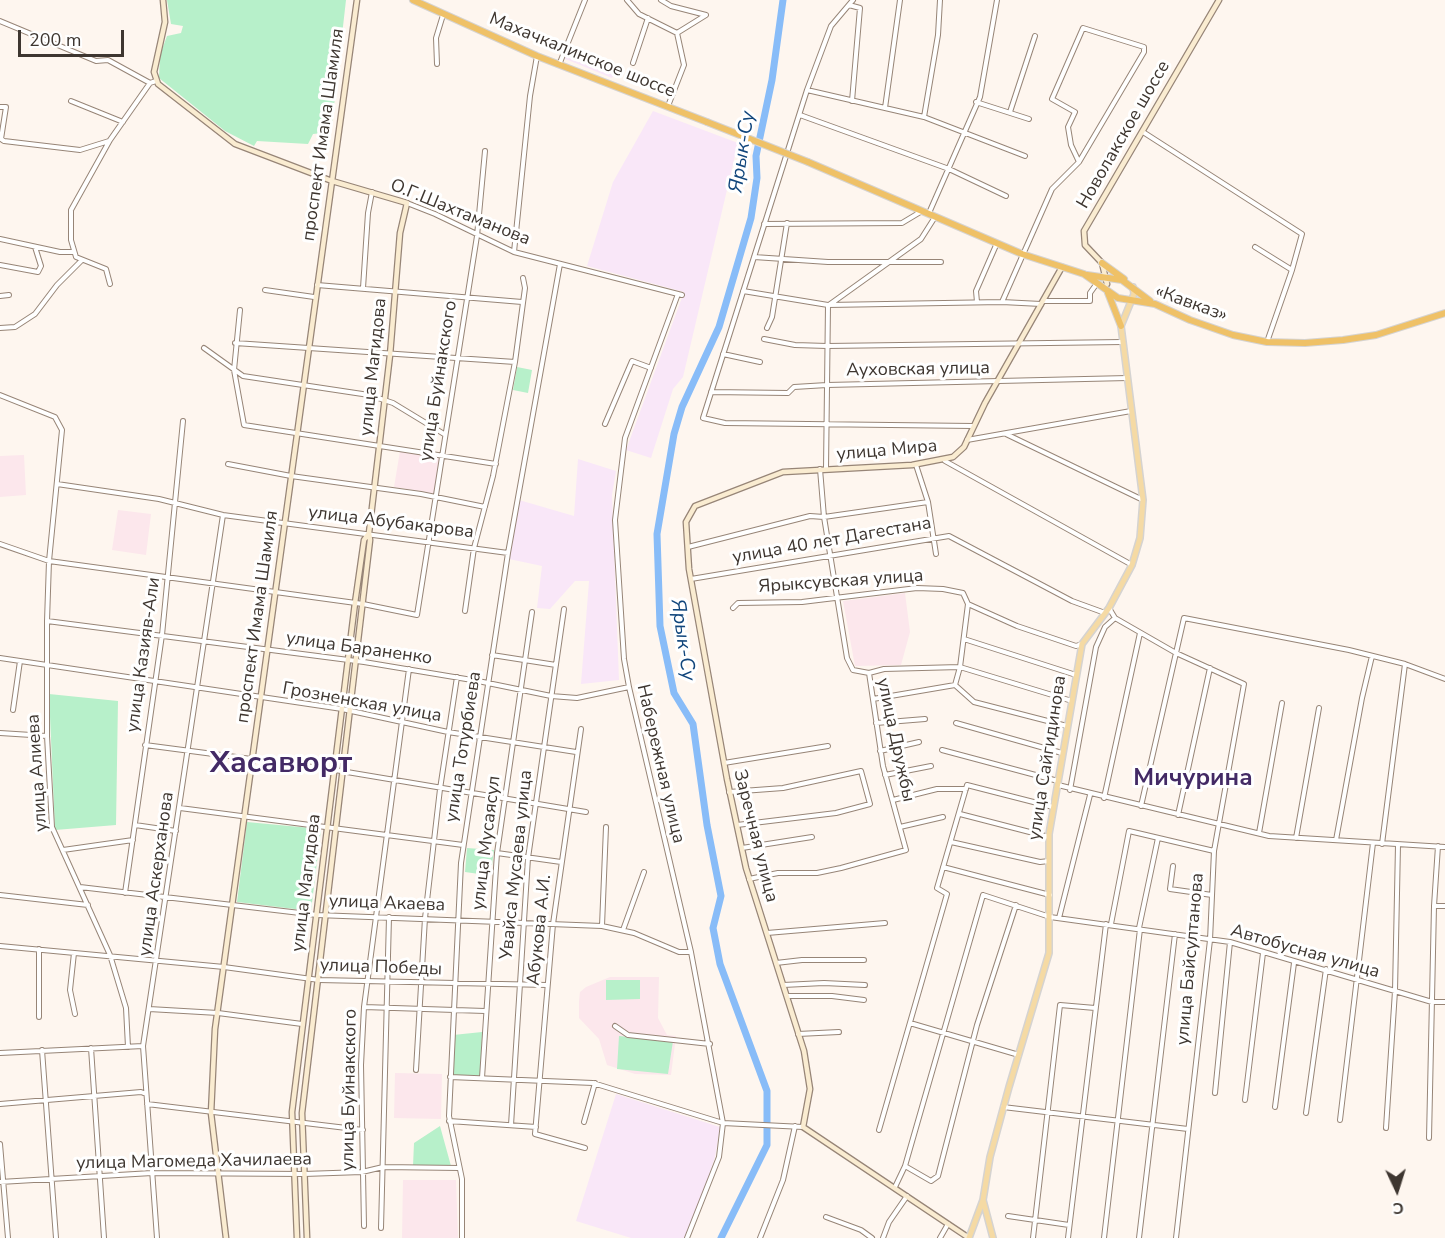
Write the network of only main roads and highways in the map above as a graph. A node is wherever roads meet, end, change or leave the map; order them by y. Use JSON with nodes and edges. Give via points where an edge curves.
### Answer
{"nodes":[{"id":1,"x":163,"y":0,"type":"edge"},
{"id":2,"x":357,"y":0,"type":"edge"},
{"id":3,"x":413,"y":0,"type":"edge"},
{"id":4,"x":1219,"y":0,"type":"edge"},
{"id":5,"x":808,"y":162,"type":"joint"},
{"id":6,"x":332,"y":181,"type":"junction"},
{"id":7,"x":408,"y":203,"type":"joint"},
{"id":8,"x":1102,"y":263,"type":"junction"},
{"id":9,"x":1062,"y":267,"type":"junction"},
{"id":10,"x":1084,"y":274,"type":"junction"},
{"id":11,"x":1110,"y":280,"type":"junction"},
{"id":12,"x":1131,"y":285,"type":"junction"},
{"id":13,"x":1107,"y":292,"type":"junction"},
{"id":14,"x":1131,"y":300,"type":"junction"},
{"id":15,"x":1155,"y":304,"type":"junction"},
{"id":16,"x":1445,"y":312,"type":"edge"},
{"id":17,"x":1121,"y":326,"type":"junction"},
{"id":18,"x":686,"y":522,"type":"joint"},
{"id":19,"x":369,"y":533,"type":"junction"},
{"id":20,"x":983,"y":1200,"type":"junction"},
{"id":21,"x":226,"y":1238,"type":"edge"},
{"id":22,"x":297,"y":1238,"type":"edge"},
{"id":23,"x":307,"y":1238,"type":"edge"},
{"id":24,"x":969,"y":1238,"type":"edge"},
{"id":25,"x":993,"y":1238,"type":"edge"}],
"edges":[{"from":1,"to":6,"type":"main road","name":"О.Г.Шахтаманова","via":[[165,22],[156,56],[156,81],[235,144]]},
{"from":2,"to":6,"type":"main road","name":"проспект Имама Шамиля"},
{"from":3,"to":5,"type":"highway","name":"Махачкалинское шоссе","bridge":true,"via":[[537,56]]},
{"from":4,"to":8,"type":"main road","name":"Новолакское шоссе","via":[[1084,231],[1085,245]]},
{"from":5,"to":9,"type":"highway","name":"«Кавказ»"},
{"from":6,"to":7,"type":"main road","name":"О.Г.Шахтаманова"},
{"from":6,"to":21,"type":"main road","name":"проспект Имама Шамиля","via":[[218,1013],[211,1113]]},
{"from":7,"to":19,"type":"main road","name":"улица Магидова","via":[[400,233]]},
{"from":8,"to":11,"type":"main road","name":"Новолакское шоссе"},
{"from":8,"to":12,"type":"highway"},
{"from":9,"to":10,"type":"highway","name":"«Кавказ»"},
{"from":9,"to":18,"type":"main road","name":"улица Мира","via":[[959,453],[945,461],[916,465],[783,472],[695,506]]},
{"from":10,"to":11,"type":"highway"},
{"from":10,"to":13,"type":"highway","name":"«Кавказ»"},
{"from":11,"to":12,"type":"highway"},
{"from":11,"to":13,"type":"main road"},
{"from":12,"to":14,"type":"main road"},
{"from":12,"to":15,"type":"highway"},
{"from":13,"to":14,"type":"highway","name":"«Кавказ»"},
{"from":13,"to":17,"type":"highway"},
{"from":14,"to":15,"type":"highway","name":"«Кавказ»"},
{"from":14,"to":17,"type":"main road"},
{"from":15,"to":16,"type":"highway","name":"«Кавказ»","via":[[1233,335],[1267,342],[1305,343],[1376,335]]},
{"from":17,"to":20,"type":"main road","name":"улица Сайгидинова","via":[[1143,500],[1140,538],[1132,565],[1082,644],[1049,837],[1049,953],[1003,1107]]},
{"from":18,"to":24,"type":"main road","name":"Заречная улица","via":[[691,579],[736,825],[798,1034],[810,1089],[803,1127]]},
{"from":19,"to":22,"type":"main road","name":"улица Магидова","via":[[364,540],[355,603],[291,1123]]},
{"from":19,"to":23,"type":"main road","name":"улица Магидова","via":[[302,1124]]},
{"from":20,"to":24,"type":"main road","name":"улица Сайгидинова"},
{"from":20,"to":25,"type":"main road"}]}
